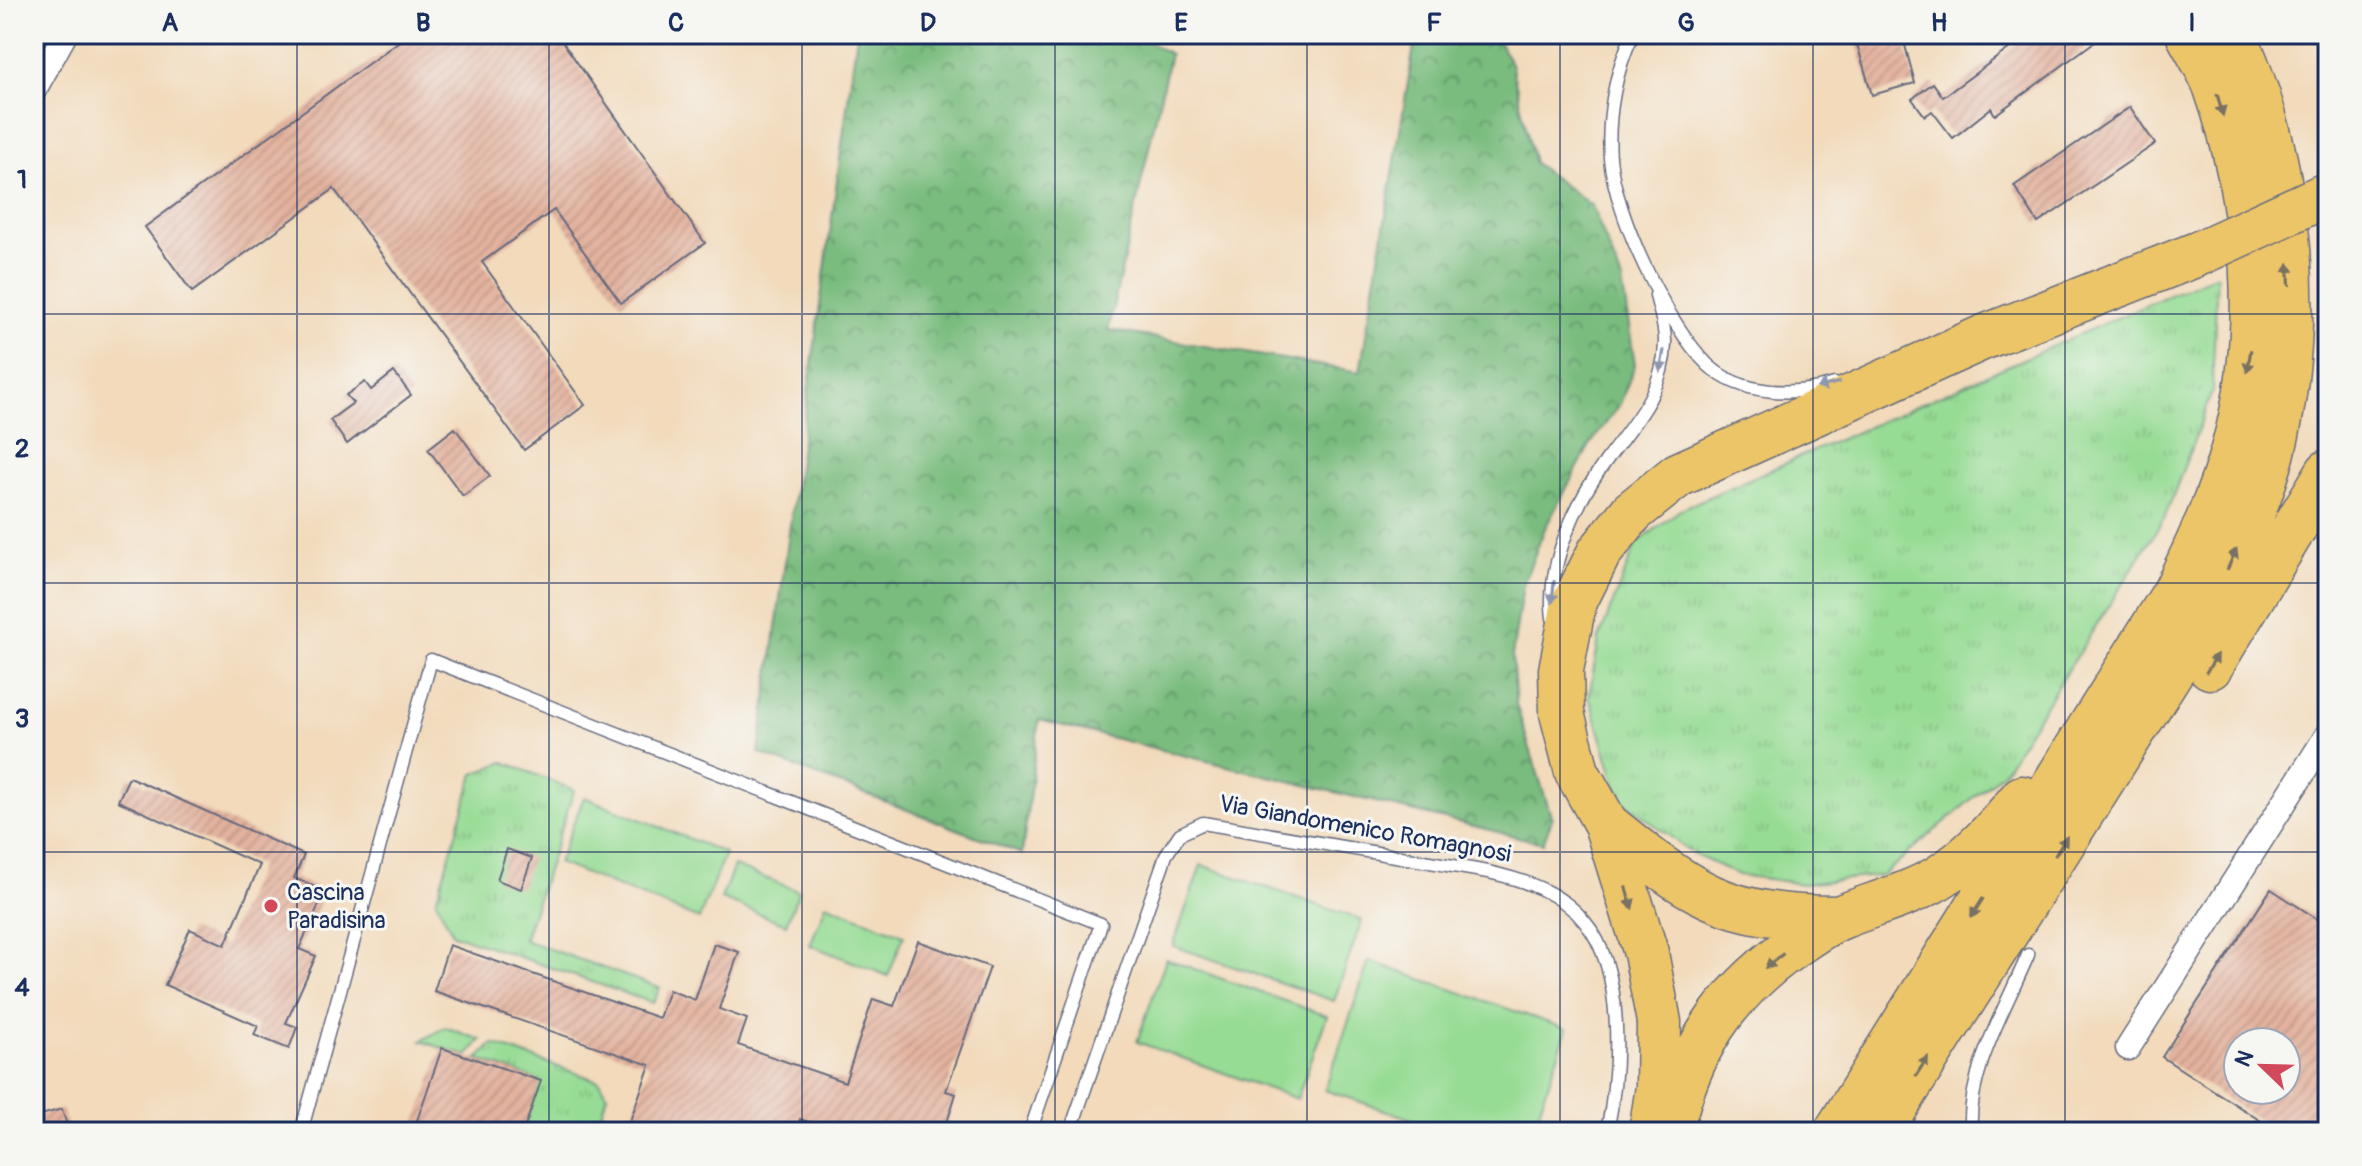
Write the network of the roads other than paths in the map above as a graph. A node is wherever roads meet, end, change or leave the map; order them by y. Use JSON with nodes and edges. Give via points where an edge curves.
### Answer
{"nodes":[{"id":1,"x":65,"y":34,"type":"edge"},
{"id":2,"x":1633,"y":34,"type":"edge"},
{"id":3,"x":2188,"y":34,"type":"edge"},
{"id":4,"x":2234,"y":34,"type":"edge"},
{"id":5,"x":34,"y":90,"type":"edge"},
{"id":6,"x":2328,"y":194,"type":"edge"},
{"id":7,"x":1654,"y":284,"type":"junction"},
{"id":8,"x":1982,"y":338,"type":"junction"},
{"id":9,"x":1870,"y":373,"type":"dead end"},
{"id":10,"x":1842,"y":382,"type":"dead end"},
{"id":11,"x":2328,"y":472,"type":"edge"},
{"id":12,"x":1561,"y":670,"type":"junction"},
{"id":13,"x":2108,"y":700,"type":"junction"},
{"id":14,"x":2328,"y":734,"type":"edge"},
{"id":15,"x":1606,"y":824,"type":"junction"},
{"id":16,"x":1839,"y":918,"type":"junction"},
{"id":17,"x":2028,"y":955,"type":"junction"},
{"id":18,"x":2128,"y":1048,"type":"dead end"},
{"id":19,"x":301,"y":1132,"type":"edge"},
{"id":20,"x":1030,"y":1132,"type":"edge"},
{"id":21,"x":1070,"y":1132,"type":"edge"},
{"id":22,"x":1607,"y":1132,"type":"edge"},
{"id":23,"x":1651,"y":1132,"type":"edge"},
{"id":24,"x":1670,"y":1132,"type":"edge"},
{"id":25,"x":1836,"y":1132,"type":"edge"},
{"id":26,"x":1880,"y":1132,"type":"edge"},
{"id":27,"x":1916,"y":1132,"type":"edge"},
{"id":28,"x":1971,"y":1132,"type":"edge"}],
"edges":[{"from":1,"to":5,"type":"street"},
{"from":2,"to":7,"type":"lane","via":[[1612,99],[1610,159],[1625,217]]},
{"from":3,"to":13,"type":"highway","one_way":true,"via":[[2215,86],[2240,178],[2252,273],[2251,349],[2235,444],[2211,517],[2175,592]]},
{"from":26,"to":4,"type":"highway","one_way":true,"via":[[2210,610],[2268,465],[2289,351],[2290,270],[2278,174],[2249,68]]},
{"from":6,"to":8,"type":"highway","bridge":true,"via":[[2195,255]]},
{"from":10,"to":7,"type":"lane","one_way":true,"via":[[1784,393],[1748,386],[1710,366]]},
{"from":7,"to":12,"type":"lane","one_way":true,"via":[[1665,343],[1659,381],[1638,423],[1585,496],[1566,536],[1550,594]]},
{"from":8,"to":9,"type":"lane"},
{"from":8,"to":12,"type":"highway","via":[[1666,484],[1632,512],[1599,553],[1574,603]]},
{"from":17,"to":11,"type":"highway","one_way":true},
{"from":12,"to":15,"type":"highway","via":[[1562,713],[1577,772]]},
{"from":13,"to":16,"type":"highway","via":[[1991,835],[1939,877]]},
{"from":13,"to":25,"type":"highway","one_way":true},
{"from":14,"to":18,"type":"street"},
{"from":15,"to":16,"type":"highway","via":[[1675,880],[1717,902],[1758,913]]},
{"from":15,"to":23,"type":"highway","one_way":true,"via":[[1646,953],[1659,1022]]},
{"from":16,"to":24,"type":"highway","one_way":true,"via":[[1735,993],[1703,1039]]},
{"from":17,"to":27,"type":"highway"},
{"from":17,"to":28,"type":"lane","via":[[1977,1075]]},
{"from":19,"to":20,"type":"lane","via":[[431,660],[1101,924]]},
{"from":21,"to":22,"type":"lane","name":"Via Giandomenico Romagnosi","via":[[1166,855],[1180,834],[1203,823],[1488,872],[1527,881],[1561,900],[1586,922],[1603,954],[1614,1005],[1616,1066]]}]}
